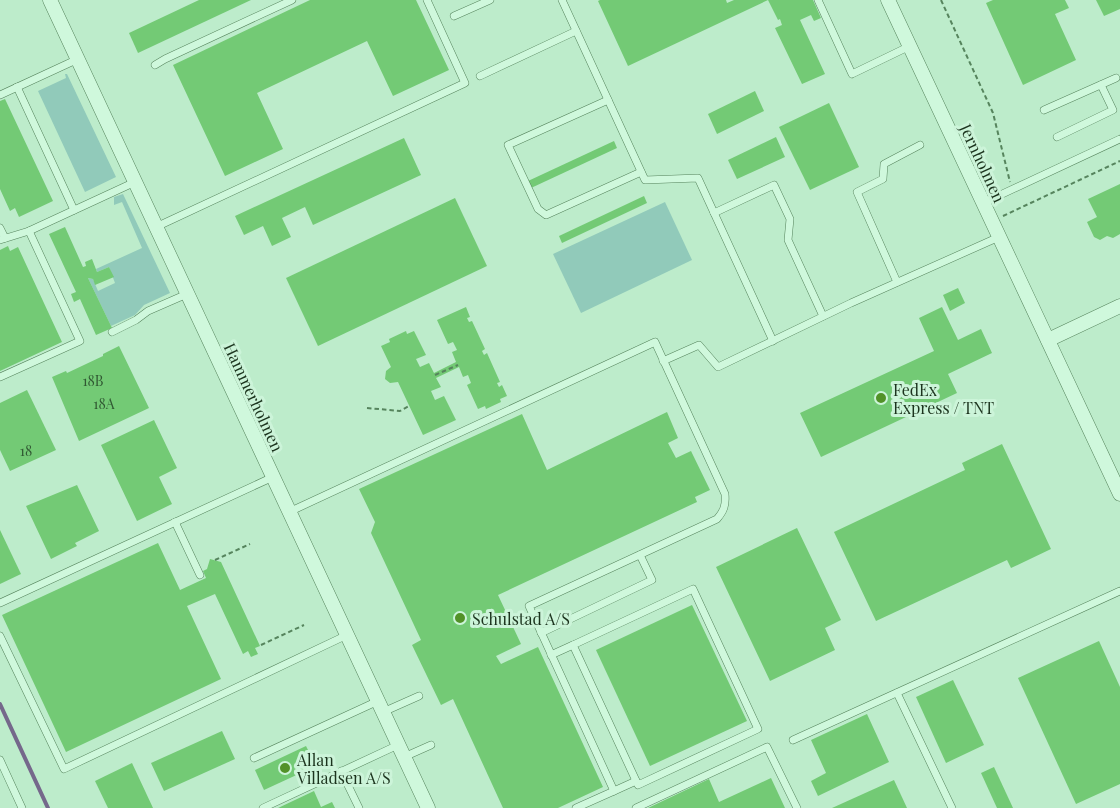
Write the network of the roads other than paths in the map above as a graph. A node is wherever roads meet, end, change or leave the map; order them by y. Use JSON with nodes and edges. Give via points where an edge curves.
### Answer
{"nodes":[{"id":1,"x":50,"y":0,"type":"edge"},
{"id":2,"x":292,"y":0,"type":"edge"},
{"id":3,"x":427,"y":0,"type":"edge"},
{"id":4,"x":490,"y":0,"type":"edge"},
{"id":5,"x":562,"y":0,"type":"edge"},
{"id":6,"x":818,"y":0,"type":"edge"},
{"id":7,"x":888,"y":0,"type":"edge"},
{"id":8,"x":454,"y":16,"type":"dead end"},
{"id":9,"x":576,"y":31,"type":"junction"},
{"id":10,"x":910,"y":46,"type":"junction"},
{"id":11,"x":78,"y":59,"type":"junction"},
{"id":12,"x":155,"y":65,"type":"dead end"},
{"id":13,"x":480,"y":76,"type":"dead end"},
{"id":14,"x":1116,"y":78,"type":"dead end"},
{"id":15,"x":1101,"y":85,"type":"junction"},
{"id":16,"x":17,"y":87,"type":"junction"},
{"id":17,"x":0,"y":95,"type":"edge"},
{"id":18,"x":608,"y":100,"type":"junction"},
{"id":19,"x":1044,"y":110,"type":"dead end"},
{"id":20,"x":1057,"y":137,"type":"dead end"},
{"id":21,"x":1120,"y":139,"type":"edge"},
{"id":22,"x":920,"y":145,"type":"dead end"},
{"id":23,"x":641,"y":172,"type":"junction"},
{"id":24,"x":135,"y":182,"type":"junction"},
{"id":25,"x":983,"y":203,"type":"junction"},
{"id":26,"x":74,"y":210,"type":"junction"},
{"id":27,"x":714,"y":213,"type":"junction"},
{"id":28,"x":156,"y":227,"type":"junction"},
{"id":29,"x":0,"y":228,"type":"edge"},
{"id":30,"x":29,"y":231,"type":"junction"},
{"id":31,"x":999,"y":237,"type":"junction"},
{"id":32,"x":2,"y":239,"type":"edge"},
{"id":33,"x":897,"y":282,"type":"junction"},
{"id":34,"x":187,"y":294,"type":"junction"},
{"id":35,"x":1120,"y":306,"type":"edge"},
{"id":36,"x":823,"y":316,"type":"junction"},
{"id":37,"x":112,"y":332,"type":"dead end"},
{"id":38,"x":773,"y":340,"type":"junction"},
{"id":39,"x":1048,"y":340,"type":"junction"},
{"id":40,"x":663,"y":361,"type":"junction"},
{"id":41,"x":0,"y":377,"type":"edge"},
{"id":42,"x":273,"y":477,"type":"junction"},
{"id":43,"x":1120,"y":494,"type":"edge"},
{"id":44,"x":290,"y":512,"type":"junction"},
{"id":45,"x":175,"y":522,"type":"junction"},
{"id":46,"x":640,"y":555,"type":"junction"},
{"id":47,"x":200,"y":575,"type":"dead end"},
{"id":48,"x":1120,"y":591,"type":"edge"},
{"id":49,"x":0,"y":603,"type":"edge"},
{"id":50,"x":542,"y":633,"type":"junction"},
{"id":51,"x":347,"y":635,"type":"junction"},
{"id":52,"x":0,"y":636,"type":"edge"},
{"id":53,"x":573,"y":645,"type":"junction"},
{"id":54,"x":552,"y":655,"type":"junction"},
{"id":55,"x":897,"y":693,"type":"junction"},
{"id":56,"x":419,"y":696,"type":"dead end"},
{"id":57,"x":380,"y":706,"type":"junction"},
{"id":58,"x":793,"y":740,"type":"dead end"},
{"id":59,"x":431,"y":745,"type":"dead end"},
{"id":60,"x":401,"y":751,"type":"junction"},
{"id":61,"x":254,"y":758,"type":"dead end"},
{"id":62,"x":0,"y":760,"type":"edge"},
{"id":63,"x":341,"y":771,"type":"junction"},
{"id":64,"x":636,"y":781,"type":"junction"},
{"id":65,"x":614,"y":790,"type":"junction"},
{"id":66,"x":22,"y":808,"type":"edge"},
{"id":67,"x":263,"y":808,"type":"edge"},
{"id":68,"x":359,"y":808,"type":"edge"},
{"id":69,"x":428,"y":808,"type":"edge"},
{"id":70,"x":576,"y":808,"type":"edge"},
{"id":71,"x":636,"y":808,"type":"edge"},
{"id":72,"x":796,"y":808,"type":"edge"},
{"id":73,"x":952,"y":808,"type":"edge"}],
"edges":[{"from":1,"to":11,"type":"street","name":"Hammerholmen"},
{"from":2,"to":12,"type":"lane"},
{"from":3,"to":28,"type":"lane","via":[[465,83]]},
{"from":4,"to":8,"type":"lane"},
{"from":5,"to":9,"type":"lane"},
{"from":6,"to":10,"type":"lane","via":[[852,74]]},
{"from":7,"to":10,"type":"street","name":"Jernholmen"},
{"from":9,"to":13,"type":"lane"},
{"from":9,"to":18,"type":"lane"},
{"from":10,"to":25,"type":"street","name":"Jernholmen"},
{"from":11,"to":16,"type":"lane"},
{"from":11,"to":24,"type":"street","name":"Hammerholmen"},
{"from":14,"to":15,"type":"lane"},
{"from":15,"to":19,"type":"lane"},
{"from":15,"to":20,"type":"lane","via":[[1113,110]]},
{"from":16,"to":17,"type":"lane"},
{"from":16,"to":26,"type":"lane"},
{"from":18,"to":23,"type":"lane"},
{"from":18,"to":23,"type":"lane","via":[[508,145],[516,163],[538,209],[546,215]]},
{"from":21,"to":25,"type":"lane"},
{"from":22,"to":33,"type":"lane","via":[[884,164],[883,179],[857,192]]},
{"from":23,"to":27,"type":"lane","via":[[645,180],[698,178]]},
{"from":24,"to":26,"type":"lane"},
{"from":24,"to":28,"type":"street","name":"Hammerholmen"},
{"from":25,"to":31,"type":"street","name":"Jernholmen"},
{"from":26,"to":30,"type":"lane"},
{"from":27,"to":36,"type":"lane","via":[[774,185],[790,219],[788,240]]},
{"from":27,"to":38,"type":"lane"},
{"from":28,"to":34,"type":"street","name":"Hammerholmen"},
{"from":29,"to":32,"type":"lane"},
{"from":30,"to":32,"type":"lane"},
{"from":30,"to":41,"type":"lane","via":[[80,341]]},
{"from":31,"to":33,"type":"lane"},
{"from":31,"to":39,"type":"street","name":"Jernholmen"},
{"from":33,"to":36,"type":"lane"},
{"from":34,"to":37,"type":"lane"},
{"from":34,"to":42,"type":"street","name":"Hammerholmen"},
{"from":35,"to":39,"type":"street"},
{"from":36,"to":38,"type":"lane"},
{"from":38,"to":40,"type":"lane","via":[[718,367],[699,345]]},
{"from":39,"to":43,"type":"street","name":"Jernholmen"},
{"from":40,"to":44,"type":"lane","via":[[655,342]]},
{"from":40,"to":46,"type":"lane","via":[[726,503],[717,519]]},
{"from":42,"to":44,"type":"street","name":"Hammerholmen"},
{"from":42,"to":45,"type":"lane"},
{"from":44,"to":51,"type":"street","name":"Hammerholmen"},
{"from":45,"to":47,"type":"lane"},
{"from":45,"to":49,"type":"lane"},
{"from":46,"to":50,"type":"lane","via":[[652,580]]},
{"from":46,"to":50,"type":"lane","via":[[529,606]]},
{"from":48,"to":55,"type":"lane"},
{"from":50,"to":54,"type":"lane"},
{"from":51,"to":52,"type":"lane","via":[[64,769]]},
{"from":51,"to":57,"type":"street","name":"Hammerholmen"},
{"from":53,"to":54,"type":"lane"},
{"from":53,"to":64,"type":"lane"},
{"from":53,"to":64,"type":"lane","via":[[693,589],[758,729],[638,785]]},
{"from":54,"to":65,"type":"lane"},
{"from":55,"to":58,"type":"lane"},
{"from":55,"to":73,"type":"lane"},
{"from":56,"to":57,"type":"lane"},
{"from":57,"to":60,"type":"street","name":"Hammerholmen"},
{"from":57,"to":61,"type":"lane"},
{"from":59,"to":60,"type":"lane"},
{"from":60,"to":63,"type":"lane"},
{"from":60,"to":69,"type":"street","name":"Hammerholmen"},
{"from":62,"to":66,"type":"lane"},
{"from":63,"to":67,"type":"lane"},
{"from":63,"to":68,"type":"lane"},
{"from":64,"to":65,"type":"lane"},
{"from":65,"to":70,"type":"lane"},
{"from":71,"to":72,"type":"lane","via":[[767,747]]}]}
